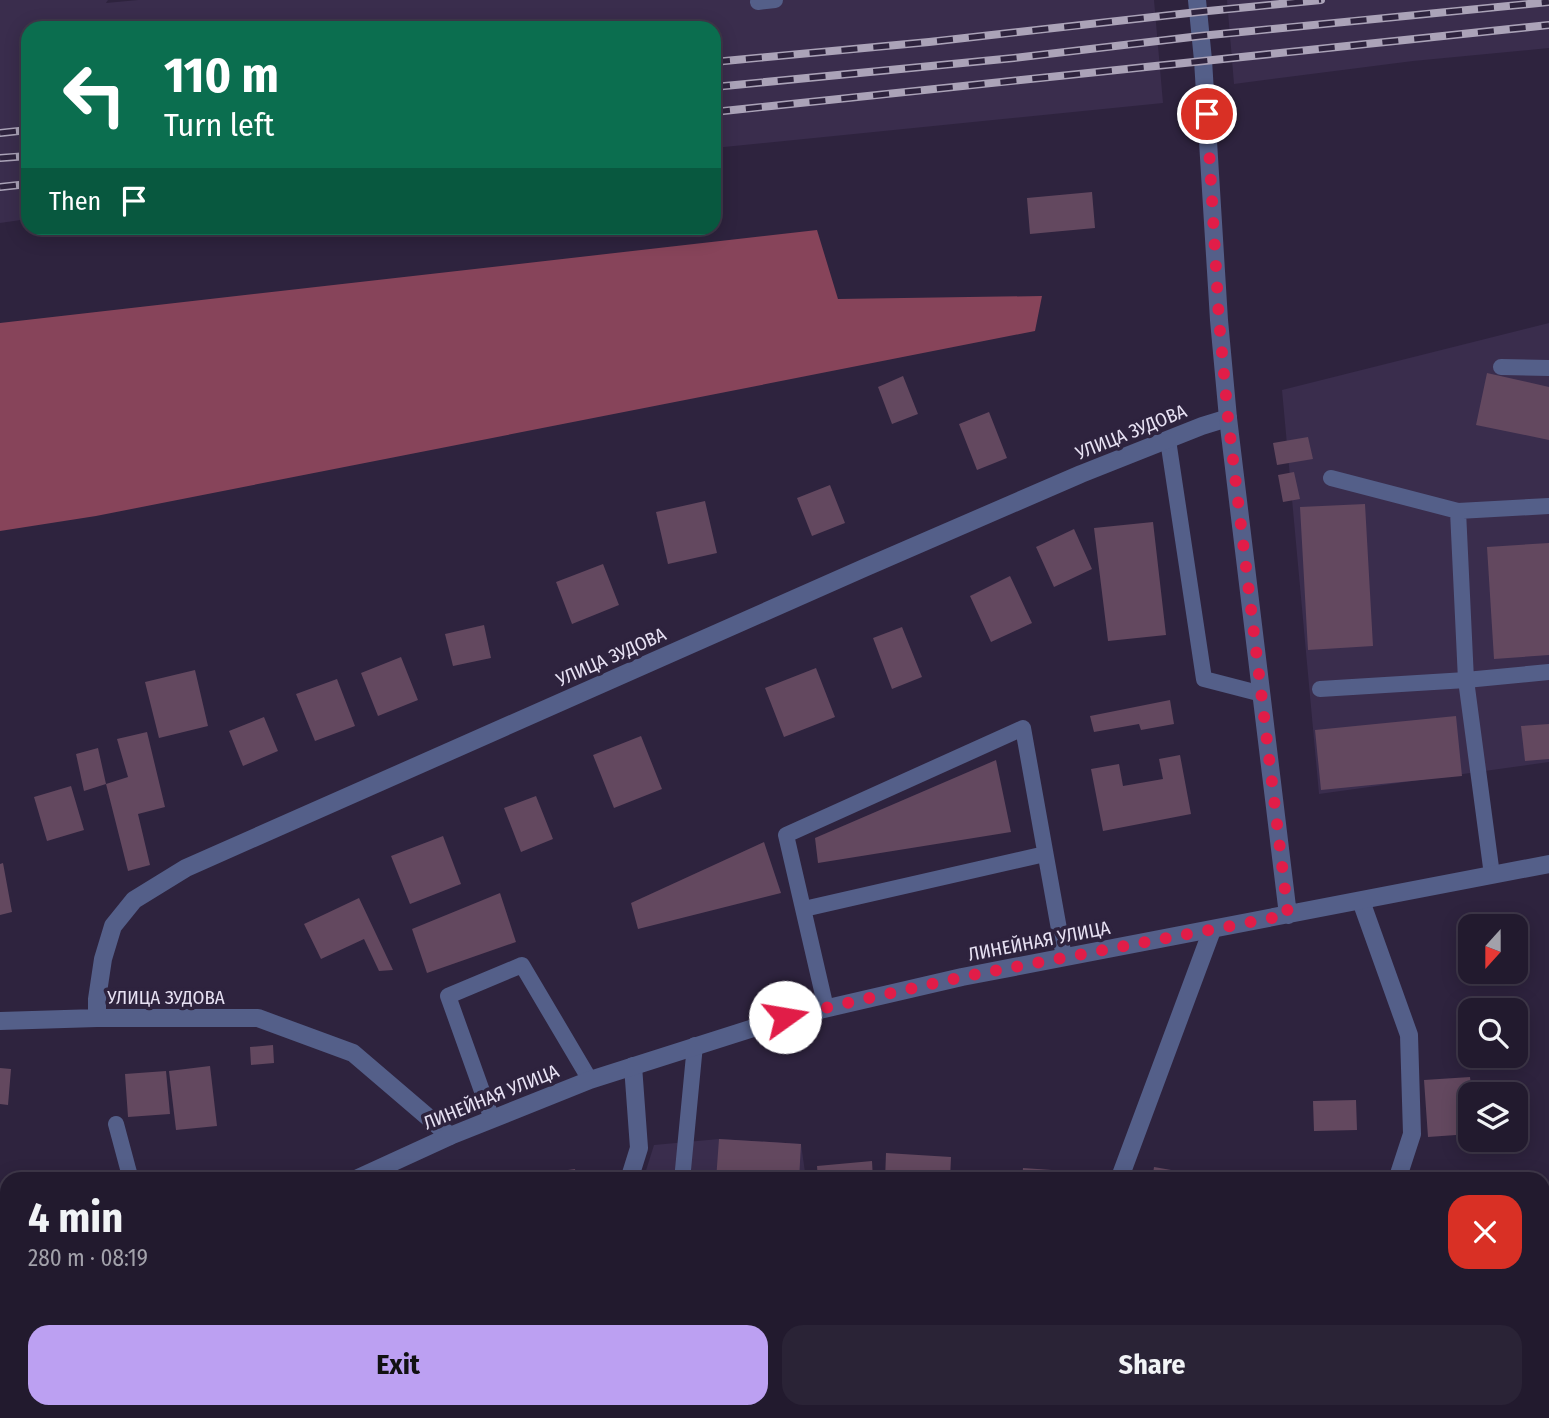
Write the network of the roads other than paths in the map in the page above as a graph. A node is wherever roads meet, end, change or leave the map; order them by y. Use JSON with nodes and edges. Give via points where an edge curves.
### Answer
{"nodes":[{"id":1,"x":775,"y":0,"type":"edge"},
{"id":2,"x":1197,"y":0,"type":"edge"},
{"id":3,"x":758,"y":2,"type":"dead end"},
{"id":4,"x":1501,"y":367,"type":"dead end"},
{"id":5,"x":1549,"y":368,"type":"edge"},
{"id":6,"x":1228,"y":418,"type":"junction"},
{"id":7,"x":1168,"y":440,"type":"junction"},
{"id":8,"x":1331,"y":478,"type":"dead end"},
{"id":9,"x":1549,"y":506,"type":"edge"},
{"id":10,"x":1458,"y":511,"type":"junction"},
{"id":11,"x":1549,"y":671,"type":"edge"},
{"id":12,"x":1466,"y":680,"type":"junction"},
{"id":13,"x":1320,"y":689,"type":"dead end"},
{"id":14,"x":1262,"y":694,"type":"junction"},
{"id":15,"x":1045,"y":854,"type":"junction"},
{"id":16,"x":1549,"y":864,"type":"edge"},
{"id":17,"x":1492,"y":875,"type":"junction"},
{"id":18,"x":1361,"y":901,"type":"junction"},
{"id":19,"x":804,"y":909,"type":"junction"},
{"id":20,"x":1288,"y":915,"type":"junction"},
{"id":21,"x":1212,"y":930,"type":"junction"},
{"id":22,"x":1064,"y":957,"type":"junction"},
{"id":23,"x":826,"y":1008,"type":"junction"},
{"id":24,"x":97,"y":1018,"type":"junction"},
{"id":25,"x":0,"y":1021,"type":"edge"},
{"id":26,"x":695,"y":1045,"type":"junction"},
{"id":27,"x":633,"y":1066,"type":"junction"},
{"id":28,"x":590,"y":1080,"type":"junction"},
{"id":29,"x":492,"y":1119,"type":"junction"},
{"id":30,"x":116,"y":1124,"type":"dead end"},
{"id":31,"x":450,"y":1136,"type":"junction"},
{"id":32,"x":129,"y":1172,"type":"edge"},
{"id":33,"x":371,"y":1172,"type":"edge"},
{"id":34,"x":632,"y":1172,"type":"edge"},
{"id":35,"x":683,"y":1172,"type":"edge"},
{"id":36,"x":1122,"y":1172,"type":"edge"},
{"id":37,"x":1400,"y":1172,"type":"edge"}],
"edges":[{"from":1,"to":3,"type":"lane"},
{"from":2,"to":6,"type":"street"},
{"from":4,"to":5,"type":"lane"},
{"from":6,"to":7,"type":"street","name":"УЛИЦА ЗУДОВА"},
{"from":6,"to":14,"type":"street"},
{"from":7,"to":14,"type":"lane","via":[[1204,679]]},
{"from":7,"to":24,"type":"street","name":"УЛИЦА ЗУДОВА","via":[[864,568],[186,868],[134,900],[113,926],[103,959]]},
{"from":8,"to":10,"type":"lane"},
{"from":9,"to":10,"type":"lane"},
{"from":10,"to":12,"type":"lane"},
{"from":11,"to":12,"type":"lane"},
{"from":12,"to":13,"type":"lane"},
{"from":12,"to":17,"type":"lane"},
{"from":14,"to":20,"type":"street"},
{"from":15,"to":19,"type":"lane"},
{"from":15,"to":19,"type":"lane","via":[[1023,728],[786,835]]},
{"from":15,"to":22,"type":"lane"},
{"from":16,"to":17,"type":"street","name":"ЛИНЕЙНАЯ УЛИЦА"},
{"from":17,"to":18,"type":"street","name":"ЛИНЕЙНАЯ УЛИЦА"},
{"from":18,"to":20,"type":"street","name":"ЛИНЕЙНАЯ УЛИЦА"},
{"from":18,"to":37,"type":"street","via":[[1409,1035],[1412,1134]]},
{"from":19,"to":23,"type":"lane"},
{"from":20,"to":21,"type":"street","name":"ЛИНЕЙНАЯ УЛИЦА"},
{"from":21,"to":22,"type":"street","name":"ЛИНЕЙНАЯ УЛИЦА"},
{"from":21,"to":36,"type":"street"},
{"from":22,"to":23,"type":"street","name":"ЛИНЕЙНАЯ УЛИЦА"},
{"from":23,"to":26,"type":"street","name":"ЛИНЕЙНАЯ УЛИЦА"},
{"from":24,"to":25,"type":"street","name":"УЛИЦА ЗУДОВА"},
{"from":24,"to":31,"type":"street","name":"УЛИЦА ЗУДОВА","via":[[258,1018],[353,1053]]},
{"from":26,"to":27,"type":"street","name":"ЛИНЕЙНАЯ УЛИЦА"},
{"from":26,"to":35,"type":"lane"},
{"from":27,"to":28,"type":"street","name":"ЛИНЕЙНАЯ УЛИЦА"},
{"from":27,"to":34,"type":"street","via":[[639,1148]]},
{"from":28,"to":29,"type":"street","name":"ЛИНЕЙНАЯ УЛИЦА"},
{"from":28,"to":29,"type":"lane","via":[[522,965],[448,996]]},
{"from":29,"to":31,"type":"street","name":"ЛИНЕЙНАЯ УЛИЦА"},
{"from":30,"to":32,"type":"lane"},
{"from":31,"to":33,"type":"street","name":"ЛИНЕЙНАЯ УЛИЦА"}]}
